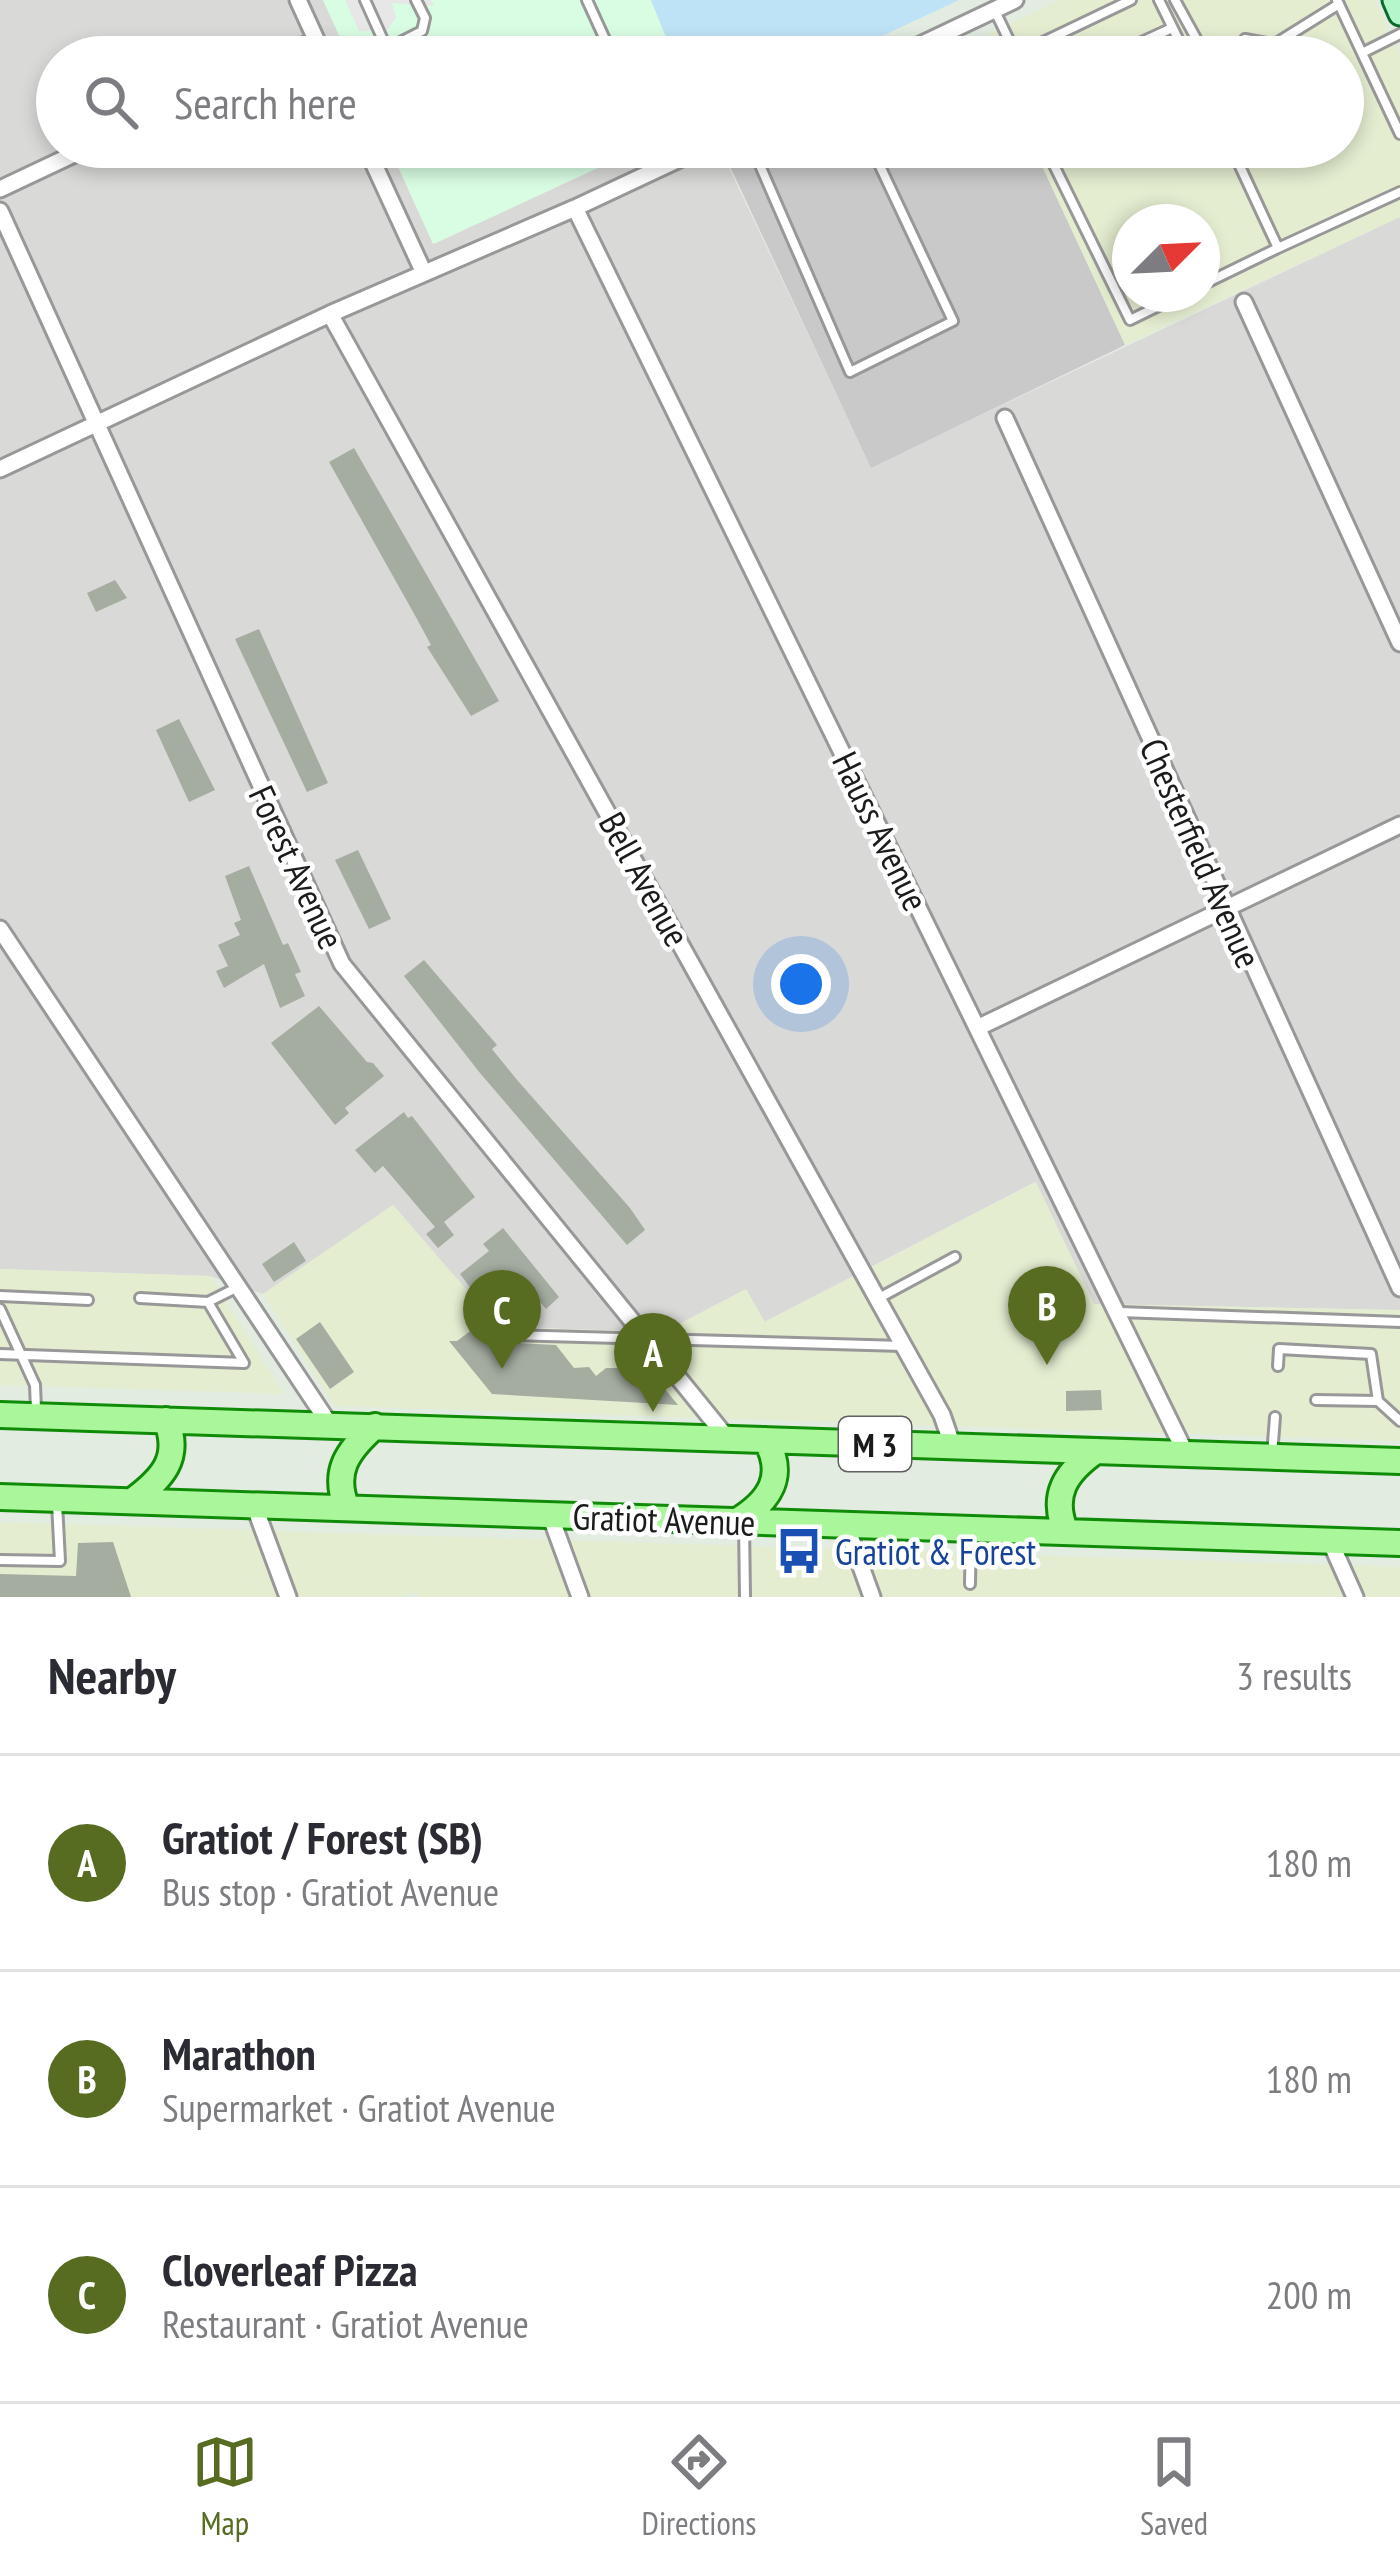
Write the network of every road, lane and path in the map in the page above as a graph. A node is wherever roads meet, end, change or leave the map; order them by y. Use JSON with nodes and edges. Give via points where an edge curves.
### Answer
{"nodes":[{"id":1,"x":298,"y":0,"type":"edge"},
{"id":2,"x":364,"y":0,"type":"edge"},
{"id":3,"x":416,"y":0,"type":"edge"},
{"id":4,"x":587,"y":0,"type":"edge"},
{"id":5,"x":1016,"y":0,"type":"edge"},
{"id":6,"x":1131,"y":0,"type":"edge"},
{"id":7,"x":1159,"y":0,"type":"edge"},
{"id":8,"x":1175,"y":0,"type":"edge"},
{"id":9,"x":1394,"y":0,"type":"edge"},
{"id":10,"x":1338,"y":2,"type":"edge"},
{"id":11,"x":994,"y":10,"type":"junction"},
{"id":12,"x":1400,"y":14,"type":"edge"},
{"id":13,"x":1172,"y":28,"type":"junction"},
{"id":14,"x":1400,"y":34,"type":"edge"},
{"id":15,"x":314,"y":36,"type":"edge"},
{"id":16,"x":381,"y":36,"type":"edge"},
{"id":17,"x":414,"y":36,"type":"edge"},
{"id":18,"x":603,"y":36,"type":"edge"},
{"id":19,"x":939,"y":36,"type":"edge"},
{"id":20,"x":1006,"y":36,"type":"edge"},
{"id":21,"x":1057,"y":36,"type":"edge"},
{"id":22,"x":1155,"y":36,"type":"edge"},
{"id":23,"x":1176,"y":36,"type":"edge"},
{"id":24,"x":1195,"y":36,"type":"edge"},
{"id":25,"x":1291,"y":36,"type":"edge"},
{"id":26,"x":1355,"y":36,"type":"edge"},
{"id":27,"x":1364,"y":52,"type":"edge"},
{"id":28,"x":1364,"y":54,"type":"edge"},
{"id":29,"x":1400,"y":134,"type":"edge"},
{"id":30,"x":44,"y":168,"type":"edge"},
{"id":31,"x":376,"y":168,"type":"edge"},
{"id":32,"x":661,"y":168,"type":"edge"},
{"id":33,"x":761,"y":168,"type":"edge"},
{"id":34,"x":881,"y":168,"type":"edge"},
{"id":35,"x":1056,"y":168,"type":"edge"},
{"id":36,"x":1241,"y":168,"type":"edge"},
{"id":37,"x":0,"y":189,"type":"edge"},
{"id":38,"x":1400,"y":192,"type":"edge"},
{"id":39,"x":575,"y":208,"type":"junction"},
{"id":40,"x":0,"y":211,"type":"edge"},
{"id":41,"x":1279,"y":248,"type":"junction"},
{"id":42,"x":424,"y":273,"type":"junction"},
{"id":43,"x":1220,"y":276,"type":"edge"},
{"id":44,"x":1112,"y":283,"type":"edge"},
{"id":45,"x":1244,"y":302,"type":"dead end"},
{"id":46,"x":330,"y":314,"type":"junction"},
{"id":47,"x":1005,"y":418,"type":"dead end"},
{"id":48,"x":97,"y":424,"type":"junction"},
{"id":49,"x":0,"y":469,"type":"edge"},
{"id":50,"x":1400,"y":643,"type":"edge"},
{"id":51,"x":1400,"y":825,"type":"edge"},
{"id":52,"x":1225,"y":908,"type":"junction"},
{"id":53,"x":0,"y":929,"type":"edge"},
{"id":54,"x":977,"y":1028,"type":"junction"},
{"id":55,"x":955,"y":1257,"type":"dead end"},
{"id":56,"x":238,"y":1287,"type":"junction"},
{"id":57,"x":1400,"y":1288,"type":"edge"},
{"id":58,"x":0,"y":1296,"type":"edge"},
{"id":59,"x":140,"y":1298,"type":"dead end"},
{"id":60,"x":878,"y":1299,"type":"junction"},
{"id":61,"x":88,"y":1300,"type":"dead end"},
{"id":62,"x":208,"y":1302,"type":"junction"},
{"id":63,"x":0,"y":1310,"type":"edge"},
{"id":64,"x":1114,"y":1312,"type":"junction"},
{"id":65,"x":1400,"y":1322,"type":"edge"},
{"id":66,"x":508,"y":1335,"type":"dead end"},
{"id":67,"x":650,"y":1339,"type":"junction"},
{"id":68,"x":904,"y":1346,"type":"junction"},
{"id":69,"x":0,"y":1354,"type":"edge"},
{"id":70,"x":21,"y":1354,"type":"junction"},
{"id":71,"x":1278,"y":1366,"type":"dead end"},
{"id":72,"x":1316,"y":1400,"type":"dead end"},
{"id":73,"x":1378,"y":1401,"type":"junction"},
{"id":74,"x":0,"y":1415,"type":"edge"},
{"id":75,"x":36,"y":1416,"type":"junction"},
{"id":76,"x":1275,"y":1417,"type":"dead end"},
{"id":77,"x":166,"y":1420,"type":"junction"},
{"id":78,"x":1400,"y":1421,"type":"edge"},
{"id":79,"x":330,"y":1425,"type":"junction"},
{"id":80,"x":375,"y":1426,"type":"junction"},
{"id":81,"x":728,"y":1439,"type":"junction"},
{"id":82,"x":766,"y":1440,"type":"junction"},
{"id":83,"x":953,"y":1447,"type":"junction"},
{"id":84,"x":1096,"y":1451,"type":"junction"},
{"id":85,"x":1186,"y":1454,"type":"junction"},
{"id":86,"x":1272,"y":1456,"type":"junction"},
{"id":87,"x":1400,"y":1461,"type":"edge"},
{"id":88,"x":0,"y":1497,"type":"edge"},
{"id":89,"x":57,"y":1498,"type":"junction"},
{"id":90,"x":131,"y":1501,"type":"junction"},
{"id":91,"x":254,"y":1505,"type":"junction"},
{"id":92,"x":347,"y":1508,"type":"junction"},
{"id":93,"x":550,"y":1515,"type":"junction"},
{"id":94,"x":741,"y":1521,"type":"junction"},
{"id":95,"x":846,"y":1525,"type":"junction"},
{"id":96,"x":971,"y":1529,"type":"junction"},
{"id":97,"x":1066,"y":1532,"type":"junction"},
{"id":98,"x":1330,"y":1541,"type":"junction"},
{"id":99,"x":1400,"y":1543,"type":"edge"},
{"id":100,"x":0,"y":1560,"type":"edge"},
{"id":101,"x":970,"y":1584,"type":"dead end"},
{"id":102,"x":288,"y":1597,"type":"edge"},
{"id":103,"x":580,"y":1597,"type":"edge"},
{"id":104,"x":745,"y":1597,"type":"edge"},
{"id":105,"x":872,"y":1597,"type":"edge"},
{"id":106,"x":1355,"y":1597,"type":"edge"}],
"edges":[{"from":1,"to":15,"type":"street"},
{"from":2,"to":16,"type":"lane"},
{"from":3,"to":17,"type":"lane","via":[[425,18]]},
{"from":4,"to":18,"type":"lane"},
{"from":5,"to":11,"type":"street"},
{"from":6,"to":21,"type":"lane"},
{"from":7,"to":13,"type":"lane"},
{"from":8,"to":24,"type":"lane"},
{"from":9,"to":12,"type":"main road"},
{"from":10,"to":25,"type":"lane"},
{"from":10,"to":26,"type":"lane"},
{"from":11,"to":19,"type":"street"},
{"from":11,"to":20,"type":"lane"},
{"from":13,"to":22,"type":"lane"},
{"from":13,"to":23,"type":"lane"},
{"from":14,"to":27,"type":"lane"},
{"from":28,"to":29,"type":"lane"},
{"from":30,"to":37,"type":"street"},
{"from":31,"to":42,"type":"street"},
{"from":32,"to":39,"type":"street"},
{"from":33,"to":34,"type":"lane","via":[[850,372],[952,321]]},
{"from":35,"to":44,"type":"lane"},
{"from":36,"to":41,"type":"lane"},
{"from":38,"to":41,"type":"lane"},
{"from":39,"to":42,"type":"street"},
{"from":39,"to":54,"type":"street","name":"Hauss Avenue"},
{"from":40,"to":48,"type":"street","name":"Forest Avenue"},
{"from":41,"to":43,"type":"lane"},
{"from":42,"to":46,"type":"street"},
{"from":45,"to":50,"type":"street"},
{"from":46,"to":48,"type":"street"},
{"from":46,"to":60,"type":"street","name":"Bell Avenue"},
{"from":47,"to":52,"type":"street","name":"Chesterfield Avenue"},
{"from":48,"to":49,"type":"street"},
{"from":48,"to":67,"type":"street","name":"Forest Avenue","via":[[342,964]]},
{"from":51,"to":52,"type":"street"},
{"from":52,"to":54,"type":"street"},
{"from":52,"to":57,"type":"street","name":"Chesterfield Avenue"},
{"from":53,"to":56,"type":"street"},
{"from":54,"to":64,"type":"street","name":"Hauss Avenue"},
{"from":55,"to":60,"type":"lane"},
{"from":56,"to":62,"type":"lane"},
{"from":56,"to":79,"type":"street"},
{"from":58,"to":61,"type":"lane"},
{"from":59,"to":62,"type":"lane"},
{"from":60,"to":68,"type":"street","name":"Bell Avenue"},
{"from":62,"to":70,"type":"lane","via":[[244,1363]]},
{"from":63,"to":70,"type":"lane"},
{"from":64,"to":65,"type":"lane"},
{"from":64,"to":85,"type":"street","name":"Hauss Avenue"},
{"from":66,"to":67,"type":"lane"},
{"from":67,"to":68,"type":"lane"},
{"from":67,"to":81,"type":"street","name":"Forest Avenue"},
{"from":68,"to":83,"type":"street","name":"Bell Avenue"},
{"from":69,"to":70,"type":"lane"},
{"from":70,"to":75,"type":"lane","via":[[35,1385]]},
{"from":71,"to":73,"type":"lane","via":[[1279,1349],[1371,1354]]},
{"from":72,"to":73,"type":"lane"},
{"from":73,"to":78,"type":"lane"},
{"from":74,"to":75,"type":"main road","number":"M 3"},
{"from":75,"to":77,"type":"main road","number":"M 3"},
{"from":76,"to":86,"type":"lane"},
{"from":77,"to":79,"type":"main road","number":"M 3"},
{"from":77,"to":90,"type":"main road","via":[[169,1466]]},
{"from":79,"to":80,"type":"main road","number":"M 3"},
{"from":80,"to":81,"type":"main road","number":"M 3"},
{"from":80,"to":92,"type":"main road","via":[[344,1461],[339,1482]]},
{"from":81,"to":82,"type":"main road","number":"M 3"},
{"from":82,"to":83,"type":"main road","number":"M 3"},
{"from":82,"to":94,"type":"main road","via":[[774,1482]]},
{"from":83,"to":84,"type":"main road","number":"M 3"},
{"from":84,"to":85,"type":"main road","number":"M 3"},
{"from":84,"to":97,"type":"main road","via":[[1060,1489]]},
{"from":85,"to":86,"type":"main road","number":"M 3"},
{"from":86,"to":87,"type":"main road","number":"M 3"},
{"from":88,"to":89,"type":"main road","name":"Gratiot Avenue","number":"M 3"},
{"from":89,"to":90,"type":"main road","name":"Gratiot Avenue","number":"M 3"},
{"from":89,"to":100,"type":"lane","via":[[60,1562]]},
{"from":90,"to":91,"type":"main road","name":"Gratiot Avenue","number":"M 3"},
{"from":91,"to":92,"type":"main road","name":"Gratiot Avenue","number":"M 3"},
{"from":91,"to":102,"type":"street"},
{"from":92,"to":93,"type":"main road","name":"Gratiot Avenue","number":"M 3"},
{"from":93,"to":94,"type":"main road","name":"Gratiot Avenue","number":"M 3"},
{"from":93,"to":103,"type":"street"},
{"from":94,"to":95,"type":"main road","name":"Gratiot Avenue","number":"M 3"},
{"from":94,"to":104,"type":"lane"},
{"from":95,"to":96,"type":"main road","name":"Gratiot Avenue","number":"M 3"},
{"from":95,"to":105,"type":"street"},
{"from":96,"to":97,"type":"main road","name":"Gratiot Avenue","number":"M 3"},
{"from":96,"to":101,"type":"lane"},
{"from":97,"to":98,"type":"main road","name":"Gratiot Avenue","number":"M 3"},
{"from":98,"to":99,"type":"main road","name":"Gratiot Avenue","number":"M 3"},
{"from":98,"to":106,"type":"street"}]}
